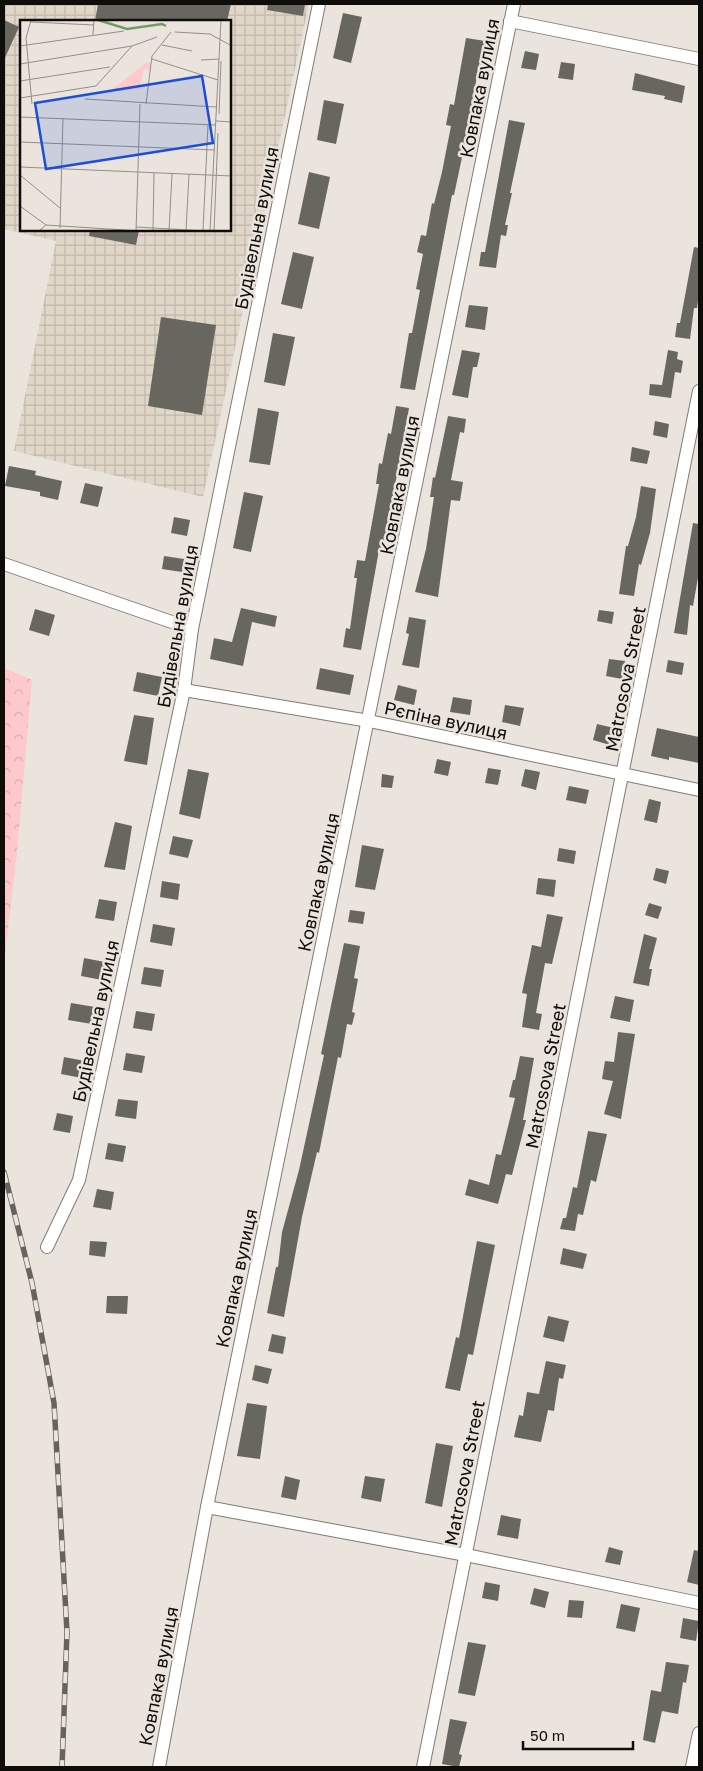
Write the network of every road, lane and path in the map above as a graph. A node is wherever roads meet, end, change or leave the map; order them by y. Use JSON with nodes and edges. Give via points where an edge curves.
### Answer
{"nodes":[{"id":1,"x":319,"y":4,"type":"edge"},
{"id":2,"x":514,"y":4,"type":"edge"},
{"id":3,"x":510,"y":21,"type":"junction"},
{"id":4,"x":699,"y":59,"type":"edge"},
{"id":5,"x":699,"y":391,"type":"edge"},
{"id":6,"x":4,"y":564,"type":"edge"},
{"id":7,"x":192,"y":629,"type":"junction"},
{"id":8,"x":184,"y":690,"type":"junction"},
{"id":9,"x":369,"y":721,"type":"junction"},
{"id":10,"x":624,"y":775,"type":"junction"},
{"id":11,"x":699,"y":790,"type":"edge"},
{"id":12,"x":47,"y":1247,"type":"dead end"},
{"id":13,"x":207,"y":1507,"type":"junction"},
{"id":14,"x":466,"y":1555,"type":"junction"},
{"id":15,"x":699,"y":1603,"type":"edge"},
{"id":16,"x":699,"y":1733,"type":"edge"},
{"id":17,"x":158,"y":1767,"type":"edge"},
{"id":18,"x":423,"y":1767,"type":"edge"},
{"id":19,"x":692,"y":1767,"type":"edge"}],
"edges":[{"from":1,"to":7,"type":"street","name":"Будівельна вулиця"},
{"from":2,"to":3,"type":"street","name":"Ковпака вулиця"},
{"from":3,"to":4,"type":"street"},
{"from":3,"to":9,"type":"street","name":"Ковпака вулиця"},
{"from":5,"to":10,"type":"street","name":"Matrosova Street"},
{"from":6,"to":7,"type":"street"},
{"from":7,"to":8,"type":"street","name":"Будівельна вулиця"},
{"from":8,"to":9,"type":"street","name":"Рєпіна вулиця"},
{"from":8,"to":12,"type":"street","name":"Будівельна вулиця","via":[[79,1180]]},
{"from":9,"to":10,"type":"street","name":"Рєпіна вулиця"},
{"from":9,"to":13,"type":"street","name":"Ковпака вулиця"},
{"from":10,"to":11,"type":"street","name":"Рєпіна вулиця"},
{"from":10,"to":14,"type":"street","name":"Matrosova Street"},
{"from":13,"to":14,"type":"street"},
{"from":13,"to":17,"type":"street","name":"Ковпака вулиця"},
{"from":14,"to":15,"type":"street"},
{"from":14,"to":18,"type":"street","name":"Matrosova Street"},
{"from":16,"to":19,"type":"street"}]}
